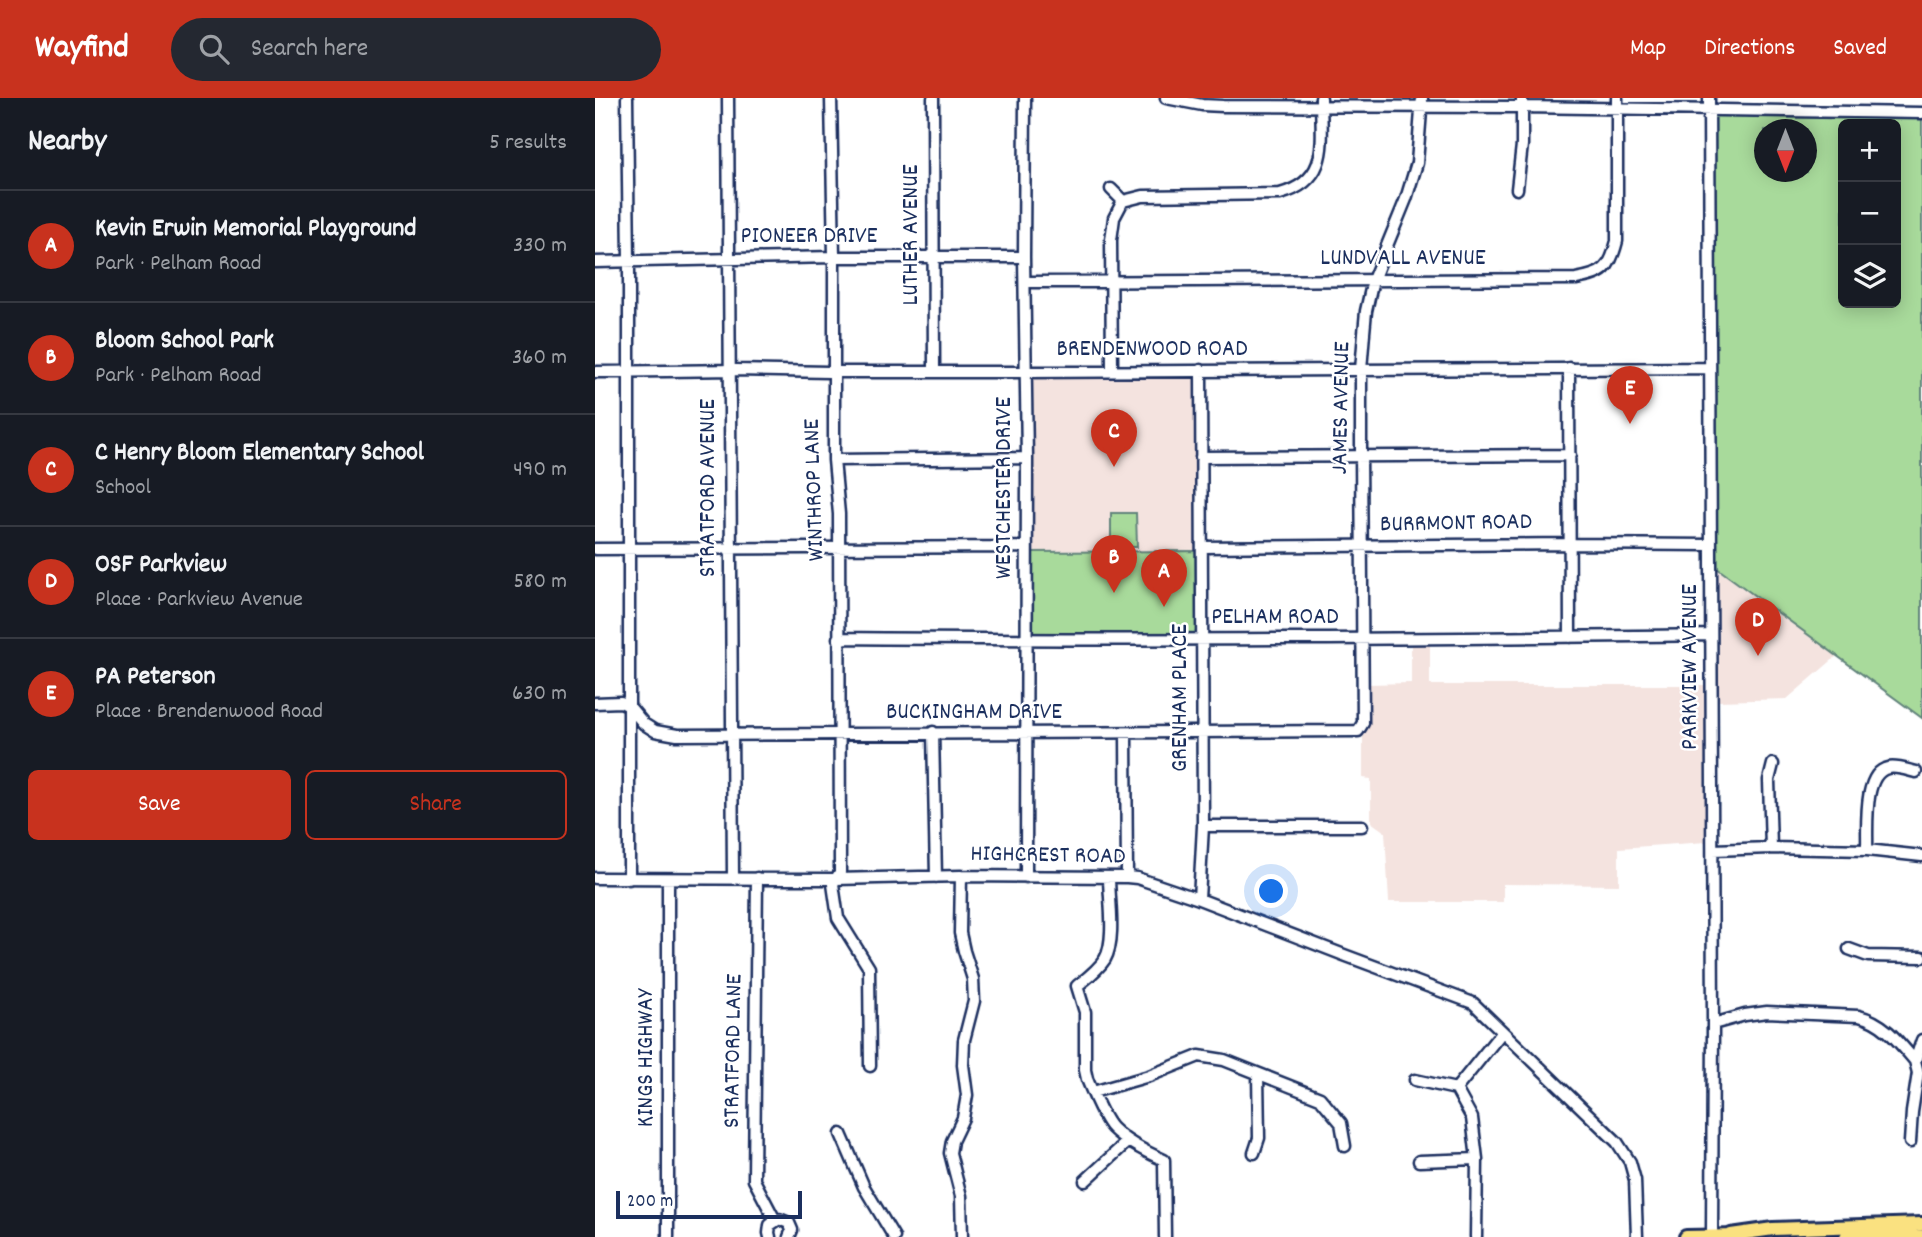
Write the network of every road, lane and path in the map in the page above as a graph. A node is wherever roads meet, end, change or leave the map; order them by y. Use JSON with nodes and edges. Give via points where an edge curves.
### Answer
{"nodes":[{"id":1,"x":627,"y":98,"type":"edge"},
{"id":2,"x":728,"y":98,"type":"edge"},
{"id":3,"x":831,"y":98,"type":"edge"},
{"id":4,"x":933,"y":98,"type":"edge"},
{"id":5,"x":1025,"y":98,"type":"edge"},
{"id":6,"x":1166,"y":98,"type":"edge"},
{"id":7,"x":1709,"y":98,"type":"edge"},
{"id":8,"x":1803,"y":98,"type":"edge"},
{"id":9,"x":1223,"y":102,"type":"edge"},
{"id":10,"x":1321,"y":102,"type":"edge"},
{"id":11,"x":1422,"y":102,"type":"edge"},
{"id":12,"x":1522,"y":102,"type":"edge"},
{"id":13,"x":1617,"y":104,"type":"edge"},
{"id":14,"x":1709,"y":110,"type":"junction"},
{"id":15,"x":1802,"y":111,"type":"junction"},
{"id":16,"x":1922,"y":113,"type":"edge"},
{"id":17,"x":1111,"y":189,"type":"dead end"},
{"id":18,"x":1517,"y":189,"type":"dead end"},
{"id":19,"x":1123,"y":201,"type":"junction"},
{"id":20,"x":834,"y":257,"type":"junction"},
{"id":21,"x":1024,"y":257,"type":"junction"},
{"id":22,"x":934,"y":258,"type":"junction"},
{"id":23,"x":729,"y":259,"type":"junction"},
{"id":24,"x":629,"y":261,"type":"junction"},
{"id":25,"x":595,"y":262,"type":"edge"},
{"id":26,"x":1373,"y":280,"type":"junction"},
{"id":27,"x":1025,"y":282,"type":"junction"},
{"id":28,"x":1111,"y":283,"type":"junction"},
{"id":29,"x":1569,"y":368,"type":"junction"},
{"id":30,"x":1710,"y":368,"type":"junction"},
{"id":31,"x":730,"y":370,"type":"junction"},
{"id":32,"x":1201,"y":370,"type":"junction"},
{"id":33,"x":1361,"y":370,"type":"junction"},
{"id":34,"x":629,"y":371,"type":"junction"},
{"id":35,"x":1112,"y":371,"type":"junction"},
{"id":36,"x":595,"y":372,"type":"edge"},
{"id":37,"x":833,"y":372,"type":"junction"},
{"id":38,"x":934,"y":372,"type":"junction"},
{"id":39,"x":1025,"y":372,"type":"junction"},
{"id":40,"x":1570,"y":455,"type":"junction"},
{"id":41,"x":1360,"y":456,"type":"junction"},
{"id":42,"x":1202,"y":457,"type":"junction"},
{"id":43,"x":1027,"y":458,"type":"junction"},
{"id":44,"x":834,"y":460,"type":"junction"},
{"id":45,"x":1569,"y":544,"type":"junction"},
{"id":46,"x":1711,"y":545,"type":"junction"},
{"id":47,"x":1026,"y":547,"type":"junction"},
{"id":48,"x":1202,"y":547,"type":"junction"},
{"id":49,"x":1362,"y":547,"type":"junction"},
{"id":50,"x":629,"y":548,"type":"junction"},
{"id":51,"x":595,"y":549,"type":"edge"},
{"id":52,"x":730,"y":549,"type":"junction"},
{"id":53,"x":839,"y":549,"type":"junction"},
{"id":54,"x":1711,"y":635,"type":"junction"},
{"id":55,"x":1570,"y":637,"type":"junction"},
{"id":56,"x":838,"y":638,"type":"junction"},
{"id":57,"x":1202,"y":639,"type":"junction"},
{"id":58,"x":1362,"y":639,"type":"junction"},
{"id":59,"x":1027,"y":640,"type":"junction"},
{"id":60,"x":595,"y":703,"type":"edge"},
{"id":61,"x":629,"y":706,"type":"junction"},
{"id":62,"x":1362,"y":727,"type":"joint"},
{"id":63,"x":933,"y":732,"type":"junction"},
{"id":64,"x":1126,"y":733,"type":"junction"},
{"id":65,"x":1202,"y":733,"type":"junction"},
{"id":66,"x":839,"y":734,"type":"junction"},
{"id":67,"x":1027,"y":734,"type":"junction"},
{"id":68,"x":732,"y":735,"type":"junction"},
{"id":69,"x":1773,"y":764,"type":"dead end"},
{"id":70,"x":1916,"y":772,"type":"dead end"},
{"id":71,"x":1203,"y":825,"type":"junction"},
{"id":72,"x":1362,"y":826,"type":"dead end"},
{"id":73,"x":1771,"y":848,"type":"junction"},
{"id":74,"x":1713,"y":850,"type":"junction"},
{"id":75,"x":1867,"y":850,"type":"junction"},
{"id":76,"x":1922,"y":856,"type":"edge"},
{"id":77,"x":961,"y":876,"type":"junction"},
{"id":78,"x":936,"y":877,"type":"junction"},
{"id":79,"x":1026,"y":877,"type":"junction"},
{"id":80,"x":1109,"y":877,"type":"junction"},
{"id":81,"x":1128,"y":877,"type":"junction"},
{"id":82,"x":595,"y":878,"type":"edge"},
{"id":83,"x":668,"y":878,"type":"junction"},
{"id":84,"x":733,"y":878,"type":"junction"},
{"id":85,"x":757,"y":878,"type":"junction"},
{"id":86,"x":629,"y":879,"type":"junction"},
{"id":87,"x":836,"y":879,"type":"junction"},
{"id":88,"x":1199,"y":899,"type":"junction"},
{"id":89,"x":1849,"y":949,"type":"dead end"},
{"id":90,"x":1922,"y":957,"type":"edge"},
{"id":91,"x":1713,"y":1024,"type":"junction"},
{"id":92,"x":1502,"y":1032,"type":"junction"},
{"id":93,"x":1922,"y":1040,"type":"edge"},
{"id":94,"x":1915,"y":1061,"type":"junction"},
{"id":95,"x":870,"y":1066,"type":"dead end"},
{"id":96,"x":1258,"y":1074,"type":"junction"},
{"id":97,"x":1415,"y":1080,"type":"dead end"},
{"id":98,"x":1456,"y":1089,"type":"junction"},
{"id":99,"x":1093,"y":1092,"type":"junction"},
{"id":100,"x":841,"y":1134,"type":"dead end"},
{"id":101,"x":1128,"y":1141,"type":"junction"},
{"id":102,"x":1910,"y":1142,"type":"dead end"},
{"id":103,"x":1345,"y":1146,"type":"dead end"},
{"id":104,"x":1254,"y":1153,"type":"dead end"},
{"id":105,"x":1477,"y":1159,"type":"junction"},
{"id":106,"x":1419,"y":1161,"type":"dead end"},
{"id":107,"x":1085,"y":1181,"type":"dead end"},
{"id":108,"x":1922,"y":1213,"type":"edge"},
{"id":109,"x":775,"y":1220,"type":"junction"},
{"id":110,"x":1922,"y":1224,"type":"edge"},
{"id":111,"x":1885,"y":1225,"type":"junction"},
{"id":112,"x":1731,"y":1235,"type":"edge"},
{"id":113,"x":1712,"y":1236,"type":"edge"},
{"id":114,"x":1922,"y":1236,"type":"edge"},
{"id":115,"x":668,"y":1237,"type":"edge"},
{"id":116,"x":770,"y":1237,"type":"edge"},
{"id":117,"x":789,"y":1237,"type":"edge"},
{"id":118,"x":894,"y":1237,"type":"edge"},
{"id":119,"x":962,"y":1237,"type":"edge"},
{"id":120,"x":1165,"y":1237,"type":"edge"},
{"id":121,"x":1476,"y":1237,"type":"edge"},
{"id":122,"x":1637,"y":1237,"type":"edge"},
{"id":123,"x":1686,"y":1237,"type":"edge"},
{"id":124,"x":1750,"y":1237,"type":"edge"},
{"id":125,"x":1846,"y":1237,"type":"edge"}],
"edges":[{"from":1,"to":24,"type":"street"},
{"from":2,"to":23,"type":"street","name":"STRATFORD AVENUE"},
{"from":3,"to":20,"type":"street","name":"WINTHROP LANE"},
{"from":4,"to":22,"type":"street","name":"LUTHER AVENUE"},
{"from":5,"to":21,"type":"street","name":"WESTCHESTER DRIVE"},
{"from":6,"to":9,"type":"street","via":[[1202,105]]},
{"from":7,"to":14,"type":"street","name":"PARKVIEW AVENUE"},
{"from":8,"to":15,"type":"street"},
{"from":9,"to":10,"type":"street"},
{"from":10,"to":11,"type":"street"},
{"from":10,"to":19,"type":"street","via":[[1320,159],[1316,171],[1295,190],[1143,196]]},
{"from":11,"to":12,"type":"street"},
{"from":11,"to":26,"type":"street","name":"JAMES AVENUE","via":[[1417,163]]},
{"from":12,"to":13,"type":"street"},
{"from":12,"to":18,"type":"street"},
{"from":13,"to":14,"type":"street"},
{"from":13,"to":26,"type":"street","name":"LUNDVALL AVENUE","via":[[1617,241],[1604,270],[1576,279]]},
{"from":14,"to":15,"type":"street"},
{"from":14,"to":30,"type":"street","name":"PARKVIEW AVENUE"},
{"from":15,"to":16,"type":"street"},
{"from":17,"to":19,"type":"street"},
{"from":19,"to":28,"type":"street","via":[[1114,218]]},
{"from":20,"to":22,"type":"street","name":"PIONEER DRIVE"},
{"from":20,"to":23,"type":"street","name":"PIONEER DRIVE"},
{"from":20,"to":37,"type":"street","name":"WINTHROP LANE"},
{"from":21,"to":22,"type":"street","name":"PIONEER DRIVE"},
{"from":21,"to":27,"type":"street","name":"WESTCHESTER DRIVE"},
{"from":22,"to":38,"type":"street","name":"LUTHER AVENUE"},
{"from":23,"to":24,"type":"street","name":"PIONEER DRIVE"},
{"from":23,"to":31,"type":"street","name":"STRATFORD AVENUE"},
{"from":24,"to":25,"type":"street","name":"PIONEER DRIVE"},
{"from":24,"to":34,"type":"street"},
{"from":26,"to":28,"type":"street","name":"LUNDVALL AVENUE"},
{"from":26,"to":33,"type":"street","name":"JAMES AVENUE"},
{"from":27,"to":28,"type":"street","name":"LUNDVALL AVENUE"},
{"from":27,"to":39,"type":"street","name":"WESTCHESTER DRIVE"},
{"from":28,"to":35,"type":"street"},
{"from":29,"to":30,"type":"street","name":"BRENDENWOOD ROAD"},
{"from":29,"to":33,"type":"street","name":"BRENDENWOOD ROAD"},
{"from":29,"to":40,"type":"street"},
{"from":30,"to":46,"type":"street","name":"PARKVIEW AVENUE"},
{"from":31,"to":34,"type":"street","name":"BRENDENWOOD ROAD"},
{"from":31,"to":37,"type":"street","name":"BRENDENWOOD ROAD"},
{"from":31,"to":52,"type":"street","name":"STRATFORD AVENUE"},
{"from":32,"to":33,"type":"street","name":"BRENDENWOOD ROAD"},
{"from":32,"to":35,"type":"street","name":"BRENDENWOOD ROAD"},
{"from":32,"to":42,"type":"street","name":"GRENHAM PLACE"},
{"from":33,"to":41,"type":"street","name":"JAMES AVENUE"},
{"from":34,"to":36,"type":"street","name":"BRENDENWOOD ROAD"},
{"from":34,"to":50,"type":"street"},
{"from":35,"to":39,"type":"street","name":"BRENDENWOOD ROAD"},
{"from":37,"to":38,"type":"street","name":"BRENDENWOOD ROAD"},
{"from":37,"to":44,"type":"street","name":"WINTHROP LANE"},
{"from":38,"to":39,"type":"street","name":"BRENDENWOOD ROAD"},
{"from":39,"to":43,"type":"street","name":"WESTCHESTER DRIVE"},
{"from":40,"to":41,"type":"street"},
{"from":40,"to":45,"type":"street"},
{"from":41,"to":42,"type":"street"},
{"from":41,"to":49,"type":"street","name":"JAMES AVENUE"},
{"from":42,"to":48,"type":"street","name":"GRENHAM PLACE"},
{"from":43,"to":44,"type":"street"},
{"from":43,"to":47,"type":"street","name":"WESTCHESTER DRIVE"},
{"from":44,"to":53,"type":"street","name":"WINTHROP LANE"},
{"from":45,"to":46,"type":"street","name":"BURRMONT ROAD"},
{"from":45,"to":49,"type":"street","name":"BURRMONT ROAD"},
{"from":45,"to":55,"type":"street"},
{"from":46,"to":54,"type":"street","name":"PARKVIEW AVENUE"},
{"from":47,"to":53,"type":"street"},
{"from":47,"to":59,"type":"street","name":"WESTCHESTER DRIVE"},
{"from":48,"to":49,"type":"street","name":"BURRMONT ROAD"},
{"from":48,"to":57,"type":"street","name":"GRENHAM PLACE"},
{"from":49,"to":58,"type":"street","name":"JAMES AVENUE"},
{"from":50,"to":51,"type":"street"},
{"from":50,"to":52,"type":"street"},
{"from":50,"to":61,"type":"street"},
{"from":52,"to":53,"type":"street"},
{"from":52,"to":68,"type":"street","name":"STRATFORD AVENUE"},
{"from":53,"to":56,"type":"street","name":"WINTHROP LANE"},
{"from":54,"to":55,"type":"street","name":"PELHAM ROAD"},
{"from":54,"to":74,"type":"street","name":"PARKVIEW AVENUE"},
{"from":55,"to":58,"type":"street","name":"PELHAM ROAD"},
{"from":56,"to":59,"type":"street","name":"PELHAM ROAD"},
{"from":56,"to":66,"type":"street","name":"WINTHROP LANE"},
{"from":57,"to":58,"type":"street","name":"PELHAM ROAD"},
{"from":57,"to":59,"type":"street","name":"PELHAM ROAD"},
{"from":57,"to":65,"type":"street","name":"GRENHAM PLACE"},
{"from":58,"to":62,"type":"street","name":"JAMES AVENUE"},
{"from":59,"to":67,"type":"street","name":"WESTCHESTER DRIVE"},
{"from":60,"to":61,"type":"street"},
{"from":61,"to":68,"type":"street","name":"BUCKINGHAM DRIVE","via":[[655,731]]},
{"from":61,"to":86,"type":"street"},
{"from":62,"to":65,"type":"street","name":"BUCKINGHAM DRIVE","via":[[1358,731]]},
{"from":63,"to":66,"type":"street","name":"BUCKINGHAM DRIVE"},
{"from":63,"to":67,"type":"street","name":"BUCKINGHAM DRIVE"},
{"from":63,"to":78,"type":"street"},
{"from":64,"to":65,"type":"street","name":"BUCKINGHAM DRIVE"},
{"from":64,"to":67,"type":"street","name":"BUCKINGHAM DRIVE"},
{"from":64,"to":81,"type":"street"},
{"from":65,"to":71,"type":"street","name":"GRENHAM PLACE"},
{"from":66,"to":68,"type":"street","name":"BUCKINGHAM DRIVE"},
{"from":66,"to":87,"type":"street","name":"WINTHROP LANE","via":[[840,872]]},
{"from":67,"to":79,"type":"street","name":"WESTCHESTER DRIVE"},
{"from":68,"to":84,"type":"street","name":"STRATFORD AVENUE"},
{"from":69,"to":73,"type":"street","via":[[1769,780]]},
{"from":70,"to":75,"type":"street","via":[[1889,767],[1874,779],[1868,795]]},
{"from":71,"to":72,"type":"street"},
{"from":71,"to":88,"type":"street","name":"GRENHAM PLACE"},
{"from":73,"to":74,"type":"street"},
{"from":73,"to":75,"type":"street"},
{"from":74,"to":91,"type":"street","name":"PARKVIEW AVENUE"},
{"from":75,"to":76,"type":"street"},
{"from":77,"to":78,"type":"street","name":"HIGHCREST ROAD"},
{"from":77,"to":79,"type":"street","name":"HIGHCREST ROAD"},
{"from":77,"to":119,"type":"street","via":[[960,933],[974,1001],[964,1041],[967,1094],[950,1153],[961,1196]]},
{"from":78,"to":87,"type":"street","name":"HIGHCREST ROAD"},
{"from":79,"to":80,"type":"street","name":"HIGHCREST ROAD"},
{"from":80,"to":81,"type":"street","name":"HIGHCREST ROAD"},
{"from":80,"to":99,"type":"street","via":[[1111,940],[1106,957],[1077,986],[1085,1012],[1085,1070]]},
{"from":81,"to":88,"type":"street","name":"HIGHCREST ROAD"},
{"from":82,"to":86,"type":"street","name":"HIGHCREST ROAD"},
{"from":83,"to":84,"type":"street","name":"HIGHCREST ROAD"},
{"from":83,"to":86,"type":"street","name":"HIGHCREST ROAD"},
{"from":83,"to":115,"type":"street","name":"KINGS HIGHWAY"},
{"from":84,"to":85,"type":"street","name":"HIGHCREST ROAD"},
{"from":85,"to":87,"type":"street","name":"HIGHCREST ROAD"},
{"from":85,"to":109,"type":"street","name":"STRATFORD LANE","via":[[754,1180]]},
{"from":87,"to":95,"type":"street","name":"WINTHROP LANE","via":[[838,918],[869,968]]},
{"from":88,"to":92,"type":"street","name":"HIGHCREST ROAD","via":[[1473,1003]]},
{"from":89,"to":90,"type":"street","via":[[1868,956]]},
{"from":91,"to":94,"type":"street","via":[[1767,1012],[1859,1016],[1881,1025]]},
{"from":91,"to":113,"type":"street","name":"PARKVIEW AVENUE"},
{"from":92,"to":98,"type":"street"},
{"from":92,"to":122,"type":"street","name":"HIGHCREST ROAD","via":[[1617,1142],[1635,1181]]},
{"from":93,"to":94,"type":"street"},
{"from":94,"to":102,"type":"street","via":[[1918,1073]]},
{"from":96,"to":99,"type":"street","via":[[1224,1059],[1199,1056]]},
{"from":96,"to":103,"type":"street","via":[[1320,1098],[1341,1123]]},
{"from":96,"to":104,"type":"street","via":[[1259,1138]]},
{"from":97,"to":98,"type":"street"},
{"from":98,"to":105,"type":"street","via":[[1472,1118]]},
{"from":99,"to":101,"type":"street","via":[[1111,1126]]},
{"from":100,"to":118,"type":"street","via":[[864,1187]]},
{"from":101,"to":107,"type":"street"},
{"from":101,"to":120,"type":"street","via":[[1164,1160]]},
{"from":105,"to":106,"type":"street"},
{"from":105,"to":121,"type":"street"},
{"from":108,"to":111,"type":"main road"},
{"from":109,"to":116,"type":"street","via":[[768,1229]]},
{"from":109,"to":117,"type":"street","name":"STRATFORD LANE","via":[[789,1223]]},
{"from":110,"to":111,"type":"main road"},
{"from":111,"to":112,"type":"main road"},
{"from":112,"to":113,"type":"main road"},
{"from":112,"to":124,"type":"main road"},
{"from":113,"to":123,"type":"main road"},
{"from":114,"to":125,"type":"main road"}]}
